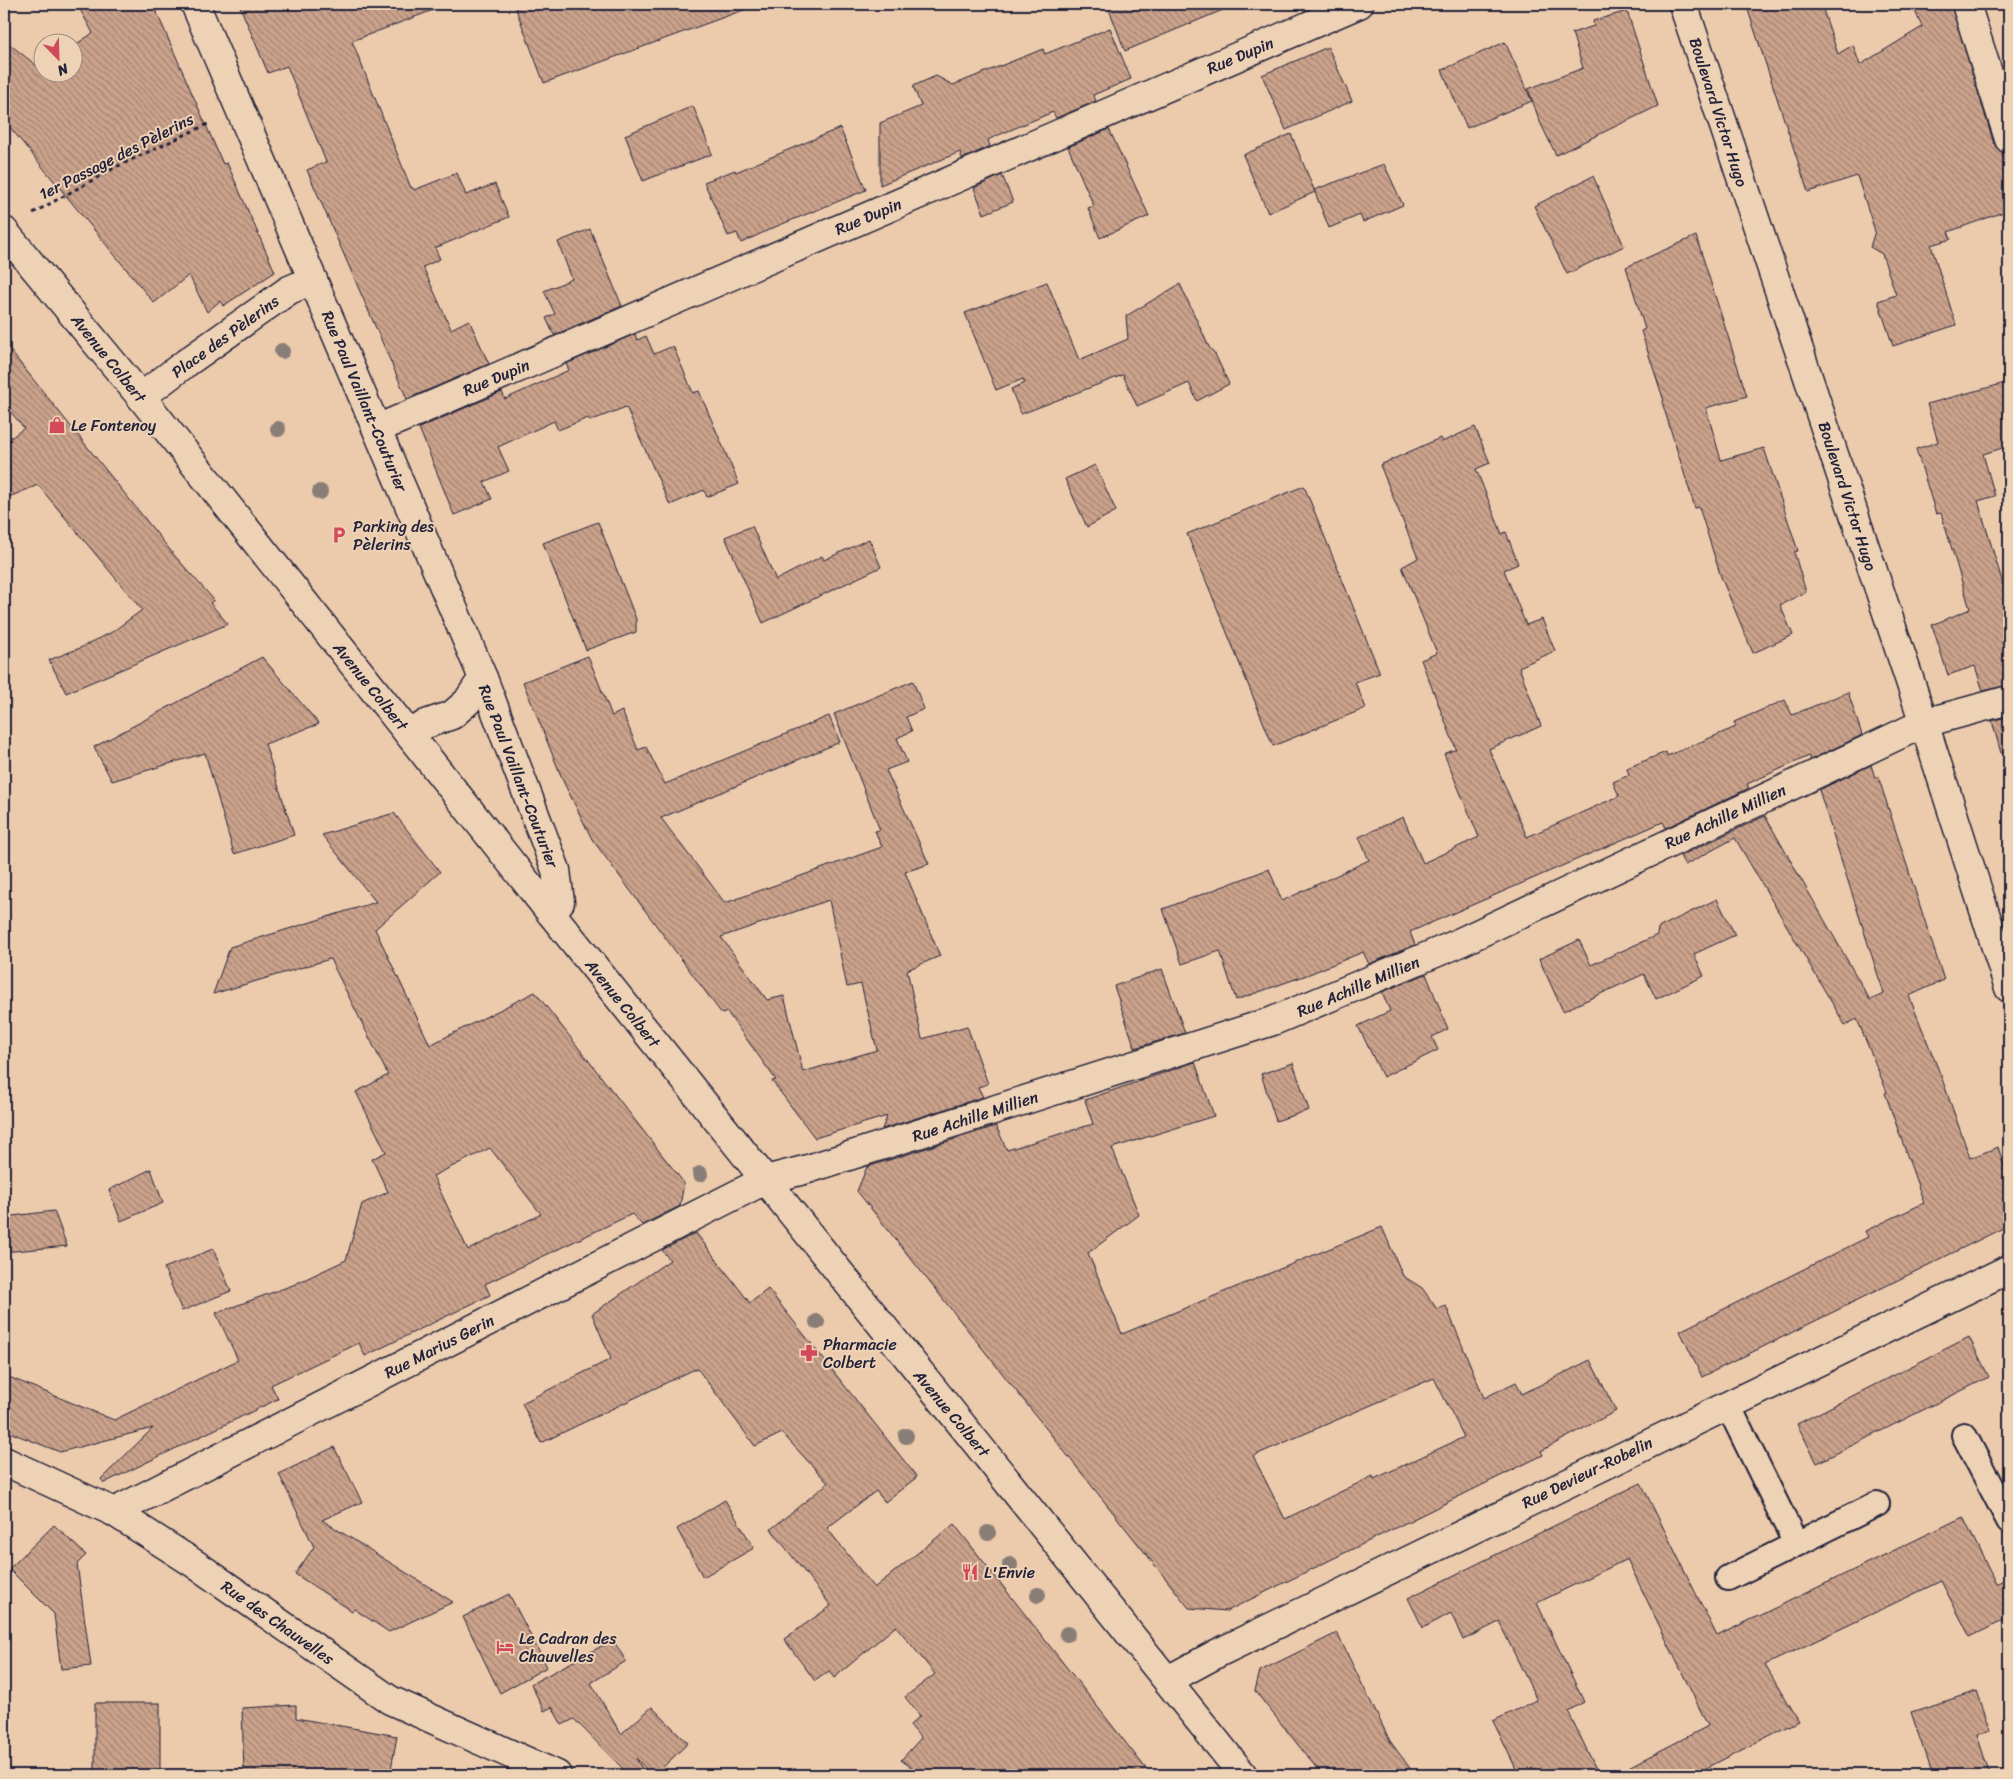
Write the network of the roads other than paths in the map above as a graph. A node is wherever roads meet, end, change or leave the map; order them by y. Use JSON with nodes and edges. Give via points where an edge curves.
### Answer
{"nodes":[{"id":1,"x":195,"y":4,"type":"edge"},
{"id":2,"x":1359,"y":4,"type":"edge"},
{"id":3,"x":1683,"y":4,"type":"edge"},
{"id":4,"x":1966,"y":4,"type":"edge"},
{"id":5,"x":2009,"y":139,"type":"edge"},
{"id":6,"x":4,"y":231,"type":"edge"},
{"id":7,"x":313,"y":280,"type":"junction"},
{"id":8,"x":142,"y":397,"type":"junction"},
{"id":9,"x":377,"y":429,"type":"junction"},
{"id":10,"x":483,"y":678,"type":"junction"},
{"id":11,"x":2009,"y":700,"type":"edge"},
{"id":12,"x":1924,"y":723,"type":"junction"},
{"id":13,"x":410,"y":734,"type":"junction"},
{"id":14,"x":551,"y":913,"type":"junction"},
{"id":15,"x":2009,"y":988,"type":"edge"},
{"id":16,"x":765,"y":1180,"type":"junction"},
{"id":17,"x":2009,"y":1269,"type":"edge"},
{"id":18,"x":1728,"y":1405,"type":"junction"},
{"id":19,"x":1964,"y":1435,"type":"dead end"},
{"id":20,"x":4,"y":1461,"type":"edge"},
{"id":21,"x":1877,"y":1504,"type":"dead end"},
{"id":22,"x":114,"y":1512,"type":"junction"},
{"id":23,"x":2009,"y":1521,"type":"edge"},
{"id":24,"x":1796,"y":1544,"type":"junction"},
{"id":25,"x":1728,"y":1578,"type":"dead end"},
{"id":26,"x":1168,"y":1680,"type":"junction"},
{"id":27,"x":557,"y":1775,"type":"edge"},
{"id":28,"x":1243,"y":1775,"type":"edge"}],
"edges":[{"from":1,"to":7,"type":"street","name":"Rue Paul Vaillant-Couturier"},
{"from":2,"to":9,"type":"street","name":"Rue Dupin"},
{"from":3,"to":12,"type":"street","name":"Boulevard Victor Hugo"},
{"from":4,"to":5,"type":"street"},
{"from":6,"to":8,"type":"street","name":"Avenue Colbert"},
{"from":7,"to":8,"type":"street","name":"Place des Pèlerins","via":[[289,290]]},
{"from":7,"to":9,"type":"street","name":"Rue Paul Vaillant-Couturier"},
{"from":8,"to":13,"type":"street","name":"Avenue Colbert"},
{"from":9,"to":10,"type":"street","name":"Rue Paul Vaillant-Couturier"},
{"from":10,"to":13,"type":"street","via":[[468,702],[452,715],[426,724]]},
{"from":10,"to":14,"type":"street","name":"Rue Paul Vaillant-Couturier","via":[[556,870],[560,902]]},
{"from":11,"to":12,"type":"street","name":"Rue Achille Millien"},
{"from":12,"to":15,"type":"street","name":"Boulevard Victor Hugo"},
{"from":12,"to":16,"type":"street","name":"Rue Achille Millien","via":[[1452,946],[1273,1021]]},
{"from":13,"to":14,"type":"street","name":"Avenue Colbert"},
{"from":14,"to":16,"type":"street","name":"Avenue Colbert"},
{"from":16,"to":22,"type":"street","name":"Rue Marius Gerin"},
{"from":16,"to":26,"type":"street","name":"Avenue Colbert"},
{"from":17,"to":18,"type":"street","name":"Rue Devieur-Robelin"},
{"from":18,"to":24,"type":"lane"},
{"from":18,"to":26,"type":"street","name":"Rue Devieur-Robelin"},
{"from":19,"to":23,"type":"lane"},
{"from":20,"to":22,"type":"street","name":"Rue des Chauvelles"},
{"from":21,"to":24,"type":"lane"},
{"from":22,"to":27,"type":"street","name":"Rue des Chauvelles","via":[[195,1564],[390,1700]]},
{"from":24,"to":25,"type":"lane"},
{"from":26,"to":28,"type":"street","name":"Avenue Colbert"}]}
